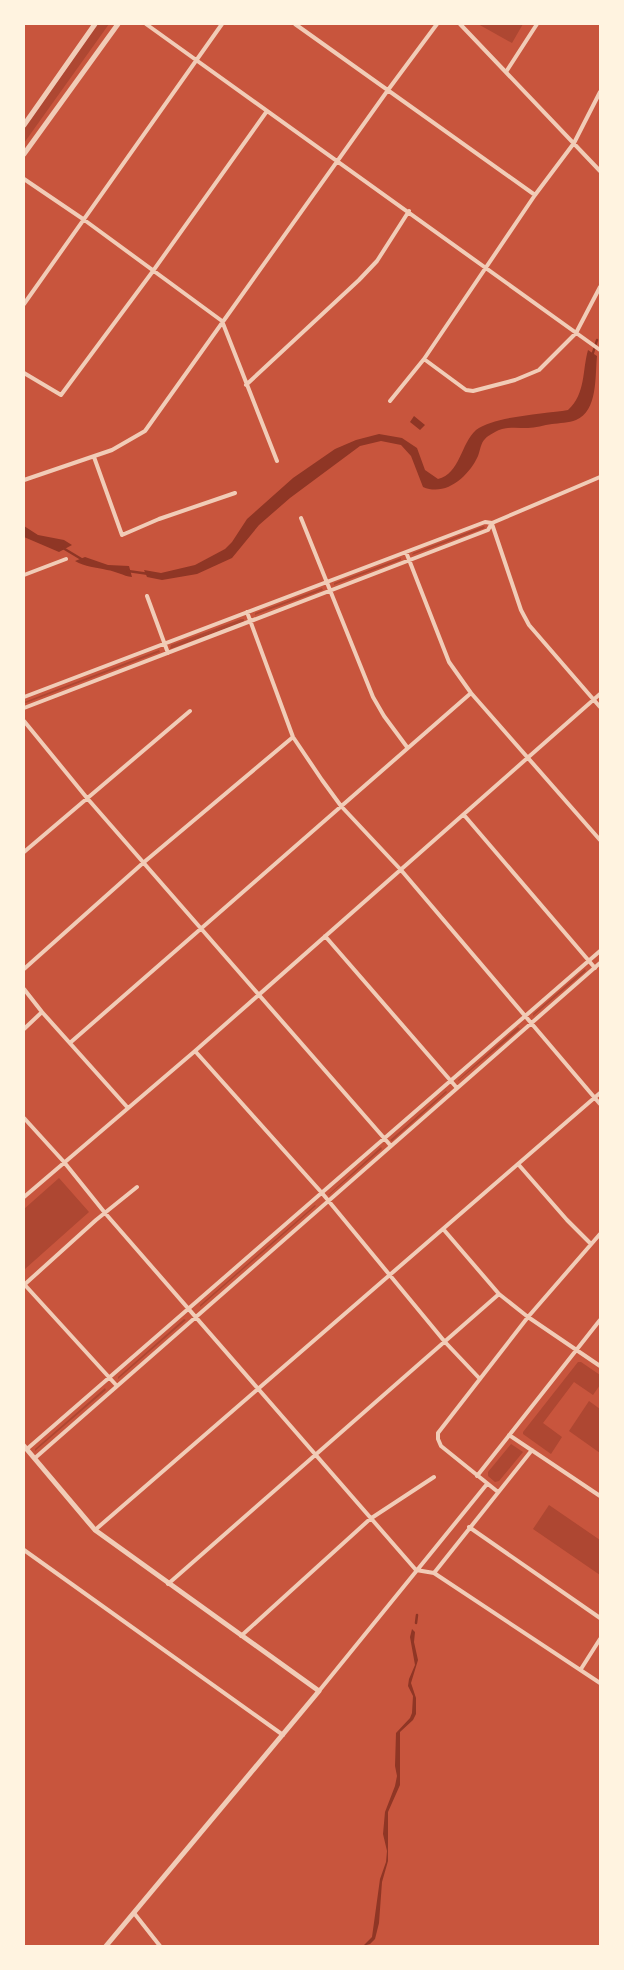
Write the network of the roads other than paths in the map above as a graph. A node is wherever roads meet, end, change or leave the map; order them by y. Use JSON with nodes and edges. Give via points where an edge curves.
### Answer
{"nodes":[{"id":1,"x":95,"y":24,"type":"edge"},
{"id":2,"x":118,"y":24,"type":"edge"},
{"id":3,"x":146,"y":24,"type":"edge"},
{"id":4,"x":222,"y":24,"type":"edge"},
{"id":5,"x":295,"y":24,"type":"edge"},
{"id":6,"x":437,"y":24,"type":"edge"},
{"id":7,"x":460,"y":24,"type":"edge"},
{"id":8,"x":537,"y":24,"type":"edge"},
{"id":9,"x":196,"y":60,"type":"junction"},
{"id":10,"x":506,"y":72,"type":"junction"},
{"id":11,"x":388,"y":90,"type":"junction"},
{"id":12,"x":600,"y":92,"type":"edge"},
{"id":13,"x":267,"y":111,"type":"junction"},
{"id":14,"x":24,"y":125,"type":"edge"},
{"id":15,"x":574,"y":143,"type":"junction"},
{"id":16,"x":24,"y":154,"type":"edge"},
{"id":17,"x":337,"y":162,"type":"junction"},
{"id":18,"x":600,"y":171,"type":"edge"},
{"id":19,"x":24,"y":179,"type":"edge"},
{"id":20,"x":535,"y":195,"type":"junction"},
{"id":21,"x":409,"y":211,"type":"junction"},
{"id":22,"x":83,"y":219,"type":"junction"},
{"id":23,"x":486,"y":268,"type":"junction"},
{"id":24,"x":153,"y":271,"type":"junction"},
{"id":25,"x":600,"y":287,"type":"edge"},
{"id":26,"x":24,"y":304,"type":"edge"},
{"id":27,"x":222,"y":321,"type":"junction"},
{"id":28,"x":576,"y":333,"type":"junction"},
{"id":29,"x":600,"y":350,"type":"edge"},
{"id":30,"x":424,"y":358,"type":"junction"},
{"id":31,"x":24,"y":373,"type":"edge"},
{"id":32,"x":246,"y":384,"type":"junction"},
{"id":33,"x":390,"y":401,"type":"dead end"},
{"id":34,"x":94,"y":457,"type":"junction"},
{"id":35,"x":277,"y":461,"type":"dead end"},
{"id":36,"x":600,"y":477,"type":"edge"},
{"id":37,"x":24,"y":480,"type":"edge"},
{"id":38,"x":235,"y":493,"type":"dead end"},
{"id":39,"x":301,"y":518,"type":"dead end"},
{"id":40,"x":492,"y":523,"type":"junction"},
{"id":41,"x":406,"y":552,"type":"junction"},
{"id":42,"x":66,"y":559,"type":"dead end"},
{"id":43,"x":410,"y":561,"type":"junction"},
{"id":44,"x":24,"y":575,"type":"edge"},
{"id":45,"x":328,"y":582,"type":"junction"},
{"id":46,"x":331,"y":591,"type":"junction"},
{"id":47,"x":147,"y":596,"type":"dead end"},
{"id":48,"x":247,"y":612,"type":"junction"},
{"id":49,"x":251,"y":622,"type":"junction"},
{"id":50,"x":165,"y":644,"type":"junction"},
{"id":51,"x":168,"y":653,"type":"junction"},
{"id":52,"x":470,"y":693,"type":"junction"},
{"id":53,"x":600,"y":694,"type":"edge"},
{"id":54,"x":24,"y":697,"type":"edge"},
{"id":55,"x":594,"y":700,"type":"junction"},
{"id":56,"x":600,"y":707,"type":"edge"},
{"id":57,"x":24,"y":708,"type":"edge"},
{"id":58,"x":190,"y":711,"type":"dead end"},
{"id":59,"x":24,"y":721,"type":"edge"},
{"id":60,"x":293,"y":738,"type":"junction"},
{"id":61,"x":407,"y":747,"type":"junction"},
{"id":62,"x":528,"y":757,"type":"junction"},
{"id":63,"x":87,"y":798,"type":"junction"},
{"id":64,"x":341,"y":806,"type":"junction"},
{"id":65,"x":464,"y":815,"type":"junction"},
{"id":66,"x":600,"y":840,"type":"edge"},
{"id":67,"x":24,"y":852,"type":"edge"},
{"id":68,"x":143,"y":863,"type":"junction"},
{"id":69,"x":401,"y":870,"type":"junction"},
{"id":70,"x":201,"y":928,"type":"junction"},
{"id":71,"x":325,"y":936,"type":"junction"},
{"id":72,"x":600,"y":951,"type":"edge"},
{"id":73,"x":589,"y":961,"type":"junction"},
{"id":74,"x":600,"y":963,"type":"edge"},
{"id":75,"x":595,"y":968,"type":"junction"},
{"id":76,"x":24,"y":969,"type":"edge"},
{"id":77,"x":24,"y":989,"type":"edge"},
{"id":78,"x":258,"y":994,"type":"junction"},
{"id":79,"x":42,"y":1012,"type":"junction"},
{"id":80,"x":524,"y":1016,"type":"junction"},
{"id":81,"x":531,"y":1024,"type":"junction"},
{"id":82,"x":24,"y":1029,"type":"edge"},
{"id":83,"x":71,"y":1042,"type":"junction"},
{"id":84,"x":195,"y":1051,"type":"junction"},
{"id":85,"x":451,"y":1081,"type":"junction"},
{"id":86,"x":457,"y":1088,"type":"junction"},
{"id":87,"x":600,"y":1093,"type":"edge"},
{"id":88,"x":594,"y":1098,"type":"junction"},
{"id":89,"x":600,"y":1104,"type":"edge"},
{"id":90,"x":128,"y":1108,"type":"junction"},
{"id":91,"x":24,"y":1118,"type":"edge"},
{"id":92,"x":385,"y":1139,"type":"junction"},
{"id":93,"x":391,"y":1146,"type":"junction"},
{"id":94,"x":64,"y":1162,"type":"junction"},
{"id":95,"x":518,"y":1164,"type":"junction"},
{"id":96,"x":137,"y":1187,"type":"dead end"},
{"id":97,"x":322,"y":1193,"type":"junction"},
{"id":98,"x":24,"y":1198,"type":"edge"},
{"id":99,"x":329,"y":1200,"type":"junction"},
{"id":100,"x":105,"y":1213,"type":"junction"},
{"id":101,"x":444,"y":1230,"type":"junction"},
{"id":102,"x":599,"y":1236,"type":"edge"},
{"id":103,"x":591,"y":1244,"type":"junction"},
{"id":104,"x":391,"y":1274,"type":"junction"},
{"id":105,"x":24,"y":1284,"type":"edge"},
{"id":106,"x":499,"y":1294,"type":"junction"},
{"id":107,"x":189,"y":1309,"type":"junction"},
{"id":108,"x":196,"y":1317,"type":"junction"},
{"id":109,"x":528,"y":1317,"type":"junction"},
{"id":110,"x":600,"y":1320,"type":"edge"},
{"id":111,"x":445,"y":1342,"type":"junction"},
{"id":112,"x":576,"y":1350,"type":"junction"},
{"id":113,"x":600,"y":1366,"type":"edge"},
{"id":114,"x":110,"y":1377,"type":"junction"},
{"id":115,"x":480,"y":1379,"type":"junction"},
{"id":116,"x":117,"y":1386,"type":"junction"},
{"id":117,"x":258,"y":1391,"type":"junction"},
{"id":118,"x":509,"y":1435,"type":"junction"},
{"id":119,"x":25,"y":1447,"type":"edge"},
{"id":120,"x":532,"y":1450,"type":"junction"},
{"id":121,"x":315,"y":1455,"type":"junction"},
{"id":122,"x":35,"y":1458,"type":"junction"},
{"id":123,"x":477,"y":1476,"type":"junction"},
{"id":124,"x":434,"y":1477,"type":"dead end"},
{"id":125,"x":487,"y":1484,"type":"junction"},
{"id":126,"x":498,"y":1492,"type":"junction"},
{"id":127,"x":600,"y":1496,"type":"edge"},
{"id":128,"x":370,"y":1519,"type":"junction"},
{"id":129,"x":469,"y":1527,"type":"junction"},
{"id":130,"x":95,"y":1530,"type":"junction"},
{"id":131,"x":24,"y":1550,"type":"edge"},
{"id":132,"x":416,"y":1570,"type":"junction"},
{"id":133,"x":434,"y":1573,"type":"junction"},
{"id":134,"x":168,"y":1584,"type":"junction"},
{"id":135,"x":600,"y":1618,"type":"edge"},
{"id":136,"x":241,"y":1636,"type":"junction"},
{"id":137,"x":600,"y":1639,"type":"edge"},
{"id":138,"x":581,"y":1669,"type":"junction"},
{"id":139,"x":600,"y":1683,"type":"edge"},
{"id":140,"x":319,"y":1691,"type":"junction"},
{"id":141,"x":283,"y":1735,"type":"junction"},
{"id":142,"x":134,"y":1913,"type":"junction"},
{"id":143,"x":106,"y":1946,"type":"edge"},
{"id":144,"x":160,"y":1946,"type":"edge"}],
"edges":[{"from":1,"to":14,"type":"street"},
{"from":2,"to":16,"type":"street"},
{"from":3,"to":9,"type":"street"},
{"from":4,"to":9,"type":"street"},
{"from":5,"to":11,"type":"street"},
{"from":6,"to":11,"type":"street"},
{"from":7,"to":10,"type":"street"},
{"from":8,"to":10,"type":"street"},
{"from":9,"to":13,"type":"street"},
{"from":9,"to":22,"type":"street"},
{"from":10,"to":15,"type":"street"},
{"from":11,"to":17,"type":"street"},
{"from":11,"to":20,"type":"street"},
{"from":12,"to":15,"type":"street"},
{"from":13,"to":17,"type":"street"},
{"from":13,"to":24,"type":"street"},
{"from":15,"to":18,"type":"street"},
{"from":15,"to":20,"type":"street"},
{"from":17,"to":21,"type":"street"},
{"from":17,"to":27,"type":"street"},
{"from":19,"to":22,"type":"street"},
{"from":20,"to":23,"type":"street"},
{"from":21,"to":23,"type":"street"},
{"from":21,"to":32,"type":"street","via":[[377,261]]},
{"from":22,"to":24,"type":"street"},
{"from":22,"to":26,"type":"street"},
{"from":23,"to":28,"type":"street"},
{"from":23,"to":30,"type":"street"},
{"from":24,"to":27,"type":"street"},
{"from":24,"to":31,"type":"street","via":[[61,395]]},
{"from":25,"to":28,"type":"street"},
{"from":27,"to":32,"type":"street"},
{"from":27,"to":34,"type":"street","via":[[144,431],[112,450]]},
{"from":28,"to":29,"type":"street"},
{"from":28,"to":30,"type":"street","via":[[539,370],[515,380],[473,391],[466,390]]},
{"from":30,"to":33,"type":"street"},
{"from":32,"to":35,"type":"street"},
{"from":34,"to":37,"type":"street"},
{"from":34,"to":38,"type":"street","via":[[122,535],[159,519]]},
{"from":36,"to":40,"type":"street"},
{"from":39,"to":45,"type":"street"},
{"from":40,"to":41,"type":"street","via":[[485,522]]},
{"from":40,"to":43,"type":"street","via":[[488,530]]},
{"from":40,"to":55,"type":"street","via":[[521,610],[529,625]]},
{"from":41,"to":43,"type":"street"},
{"from":41,"to":45,"type":"street"},
{"from":42,"to":44,"type":"street"},
{"from":43,"to":46,"type":"street"},
{"from":43,"to":52,"type":"street","via":[[449,662]]},
{"from":45,"to":46,"type":"street"},
{"from":45,"to":48,"type":"street"},
{"from":46,"to":49,"type":"street"},
{"from":46,"to":61,"type":"street","via":[[373,697]]},
{"from":47,"to":50,"type":"street"},
{"from":48,"to":49,"type":"street"},
{"from":48,"to":50,"type":"street"},
{"from":49,"to":51,"type":"street"},
{"from":49,"to":60,"type":"street"},
{"from":50,"to":51,"type":"street"},
{"from":50,"to":54,"type":"street"},
{"from":51,"to":57,"type":"street"},
{"from":52,"to":61,"type":"street"},
{"from":52,"to":62,"type":"street"},
{"from":53,"to":55,"type":"street"},
{"from":55,"to":56,"type":"street"},
{"from":55,"to":62,"type":"street"},
{"from":58,"to":63,"type":"street"},
{"from":59,"to":63,"type":"street"},
{"from":60,"to":64,"type":"street"},
{"from":60,"to":68,"type":"street"},
{"from":61,"to":64,"type":"street"},
{"from":62,"to":65,"type":"street"},
{"from":62,"to":66,"type":"street"},
{"from":63,"to":67,"type":"street"},
{"from":63,"to":68,"type":"street"},
{"from":64,"to":69,"type":"street"},
{"from":64,"to":70,"type":"street"},
{"from":65,"to":69,"type":"street"},
{"from":65,"to":73,"type":"street"},
{"from":68,"to":70,"type":"street"},
{"from":68,"to":76,"type":"street"},
{"from":69,"to":71,"type":"street"},
{"from":69,"to":80,"type":"street"},
{"from":70,"to":78,"type":"street"},
{"from":70,"to":83,"type":"street"},
{"from":71,"to":78,"type":"street"},
{"from":71,"to":85,"type":"street"},
{"from":72,"to":73,"type":"street"},
{"from":73,"to":75,"type":"street"},
{"from":73,"to":80,"type":"street"},
{"from":74,"to":75,"type":"street"},
{"from":75,"to":81,"type":"street"},
{"from":77,"to":79,"type":"street"},
{"from":78,"to":84,"type":"street"},
{"from":78,"to":92,"type":"street"},
{"from":79,"to":82,"type":"street"},
{"from":79,"to":83,"type":"street"},
{"from":80,"to":81,"type":"street"},
{"from":80,"to":85,"type":"street"},
{"from":81,"to":86,"type":"street"},
{"from":81,"to":88,"type":"street"},
{"from":83,"to":90,"type":"street"},
{"from":84,"to":90,"type":"street"},
{"from":84,"to":97,"type":"street"},
{"from":85,"to":86,"type":"street"},
{"from":85,"to":92,"type":"street"},
{"from":86,"to":93,"type":"street"},
{"from":87,"to":88,"type":"street"},
{"from":88,"to":89,"type":"street"},
{"from":88,"to":95,"type":"street"},
{"from":90,"to":94,"type":"street"},
{"from":91,"to":94,"type":"street"},
{"from":92,"to":93,"type":"street"},
{"from":92,"to":97,"type":"street"},
{"from":93,"to":99,"type":"street"},
{"from":94,"to":98,"type":"street"},
{"from":94,"to":100,"type":"street"},
{"from":95,"to":101,"type":"street"},
{"from":95,"to":103,"type":"street"},
{"from":96,"to":100,"type":"street"},
{"from":97,"to":99,"type":"street"},
{"from":97,"to":107,"type":"street"},
{"from":99,"to":104,"type":"street"},
{"from":99,"to":108,"type":"street"},
{"from":100,"to":105,"type":"street"},
{"from":100,"to":107,"type":"street"},
{"from":101,"to":104,"type":"street"},
{"from":101,"to":106,"type":"street"},
{"from":102,"to":103,"type":"street"},
{"from":103,"to":109,"type":"street"},
{"from":104,"to":111,"type":"street"},
{"from":104,"to":117,"type":"street"},
{"from":105,"to":114,"type":"street"},
{"from":106,"to":109,"type":"street"},
{"from":106,"to":111,"type":"street"},
{"from":107,"to":108,"type":"street"},
{"from":107,"to":114,"type":"street"},
{"from":108,"to":116,"type":"street"},
{"from":108,"to":117,"type":"street"},
{"from":109,"to":112,"type":"street"},
{"from":109,"to":115,"type":"street"},
{"from":110,"to":112,"type":"street"},
{"from":111,"to":115,"type":"street"},
{"from":111,"to":121,"type":"street"},
{"from":112,"to":113,"type":"street"},
{"from":112,"to":118,"type":"street"},
{"from":114,"to":116,"type":"street"},
{"from":114,"to":119,"type":"street"},
{"from":115,"to":123,"type":"street","via":[[442,1428],[438,1439],[441,1446]]},
{"from":116,"to":122,"type":"street"},
{"from":117,"to":121,"type":"street"},
{"from":117,"to":130,"type":"street"},
{"from":118,"to":120,"type":"street"},
{"from":118,"to":123,"type":"street"},
{"from":119,"to":122,"type":"street"},
{"from":120,"to":126,"type":"street"},
{"from":120,"to":127,"type":"street"},
{"from":121,"to":128,"type":"street"},
{"from":121,"to":134,"type":"street"},
{"from":122,"to":130,"type":"street"},
{"from":123,"to":125,"type":"street"},
{"from":124,"to":128,"type":"street"},
{"from":125,"to":126,"type":"street"},
{"from":125,"to":132,"type":"street"},
{"from":126,"to":129,"type":"street"},
{"from":128,"to":132,"type":"street"},
{"from":128,"to":136,"type":"street"},
{"from":129,"to":133,"type":"street"},
{"from":129,"to":135,"type":"street"},
{"from":130,"to":134,"type":"street"},
{"from":131,"to":141,"type":"street"},
{"from":132,"to":133,"type":"street"},
{"from":132,"to":140,"type":"street"},
{"from":133,"to":138,"type":"street"},
{"from":134,"to":136,"type":"street"},
{"from":136,"to":140,"type":"street"},
{"from":137,"to":138,"type":"street"},
{"from":138,"to":139,"type":"street"},
{"from":140,"to":141,"type":"street"},
{"from":141,"to":142,"type":"street"},
{"from":142,"to":143,"type":"street"},
{"from":142,"to":144,"type":"street"}]}
